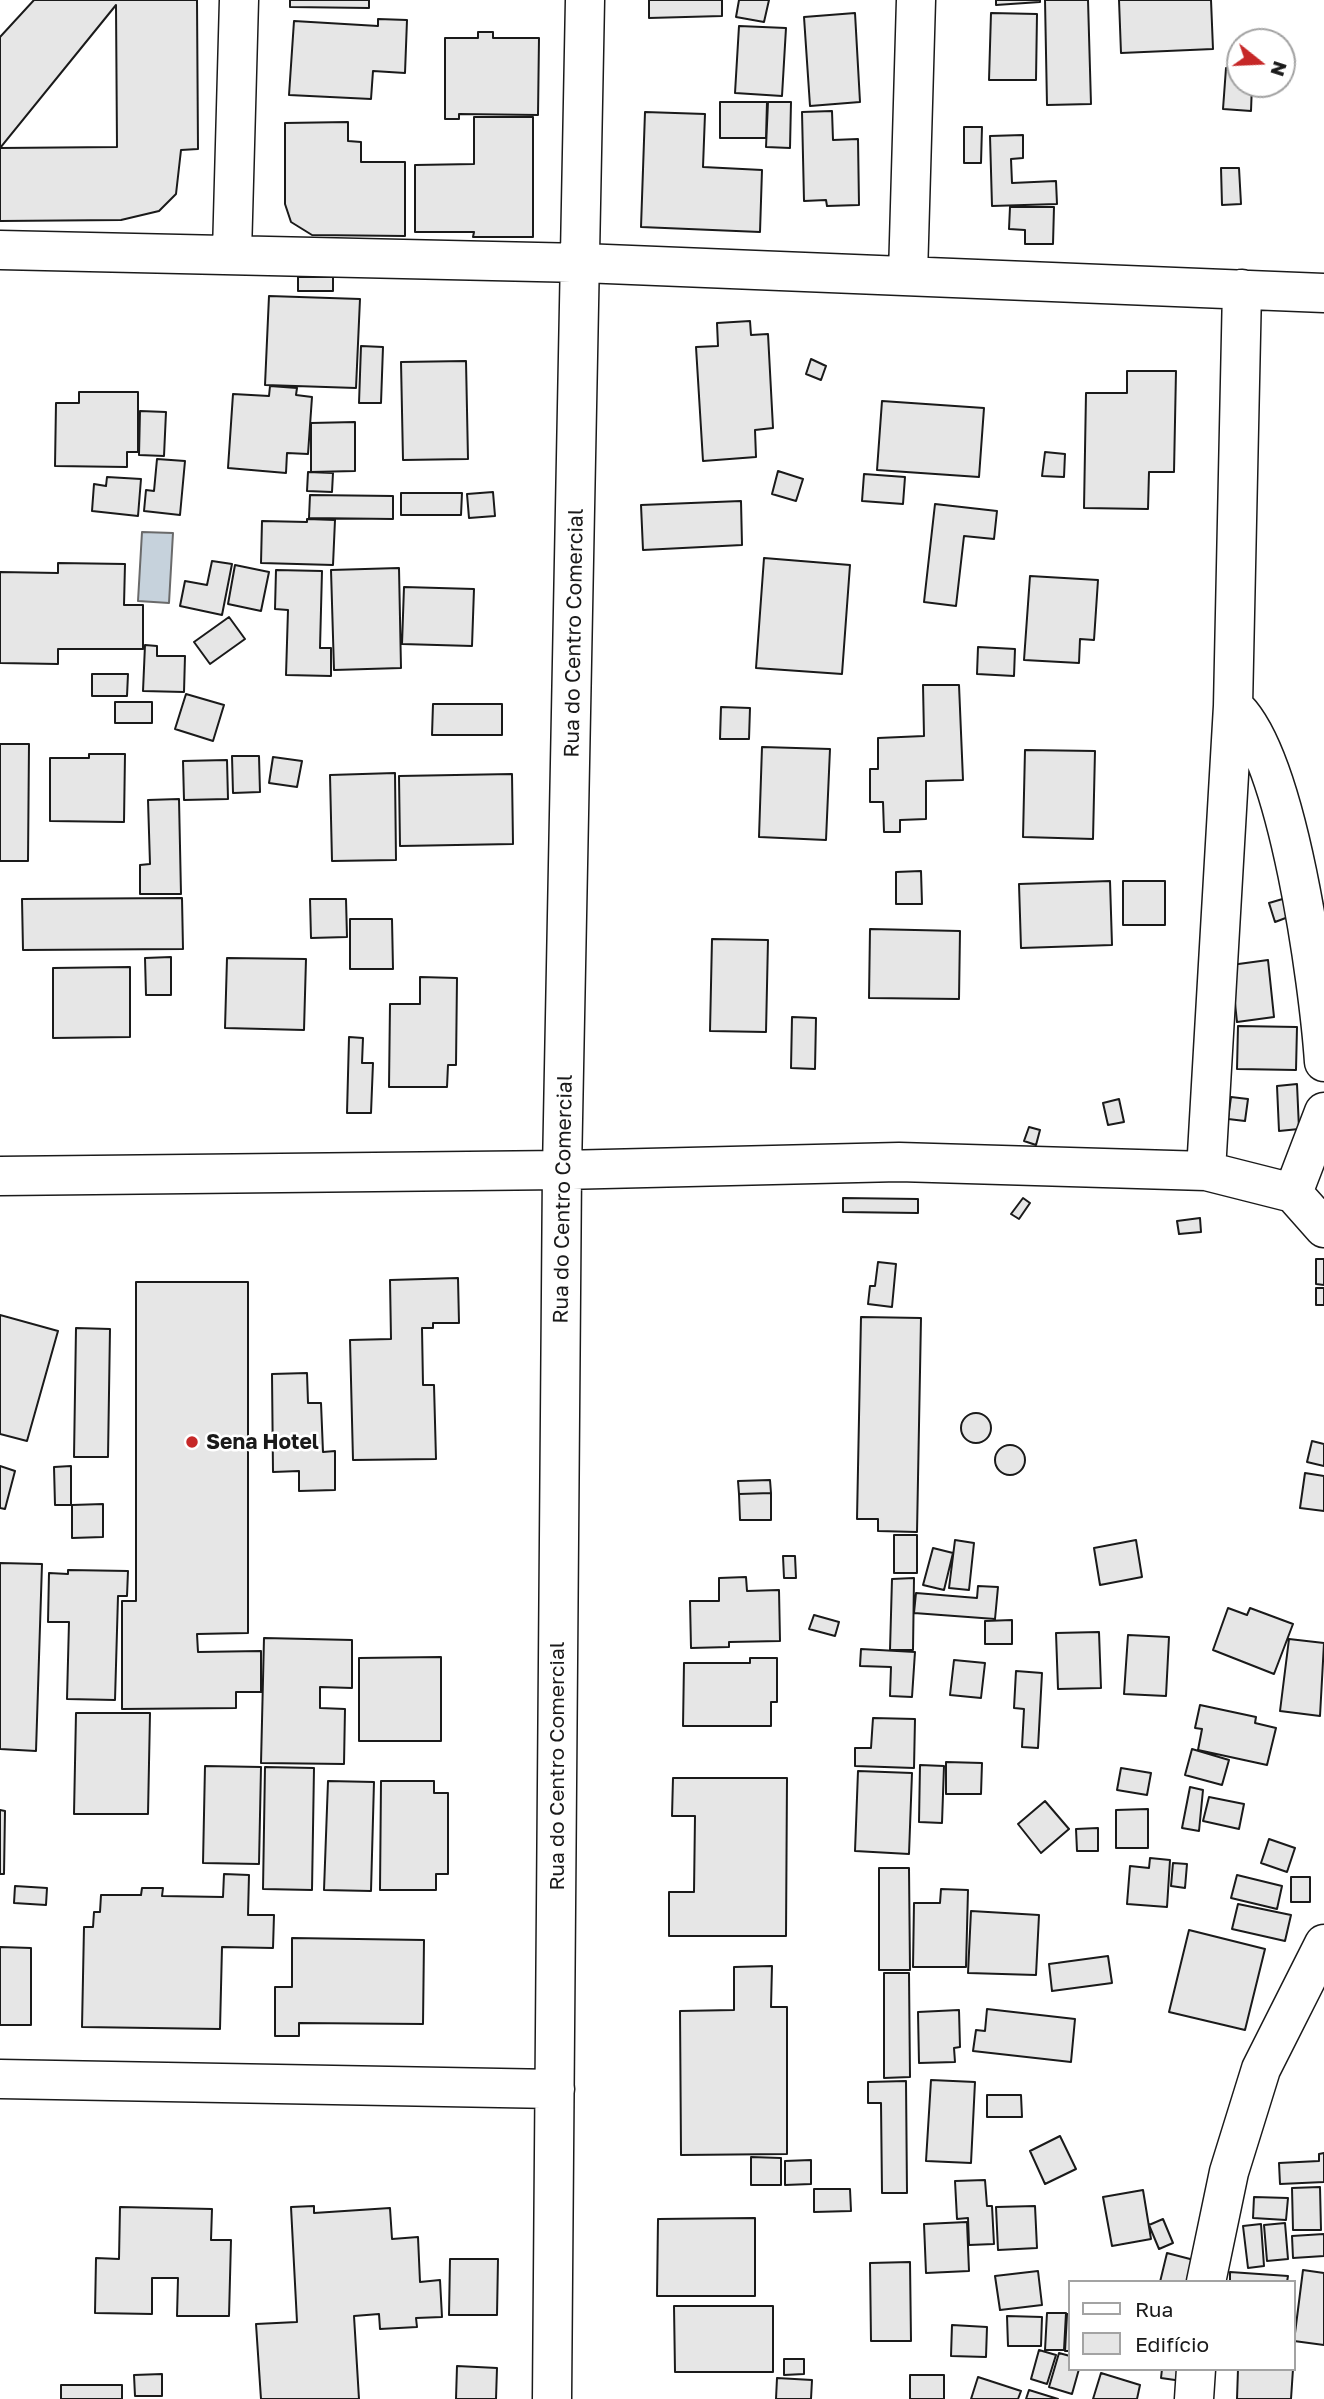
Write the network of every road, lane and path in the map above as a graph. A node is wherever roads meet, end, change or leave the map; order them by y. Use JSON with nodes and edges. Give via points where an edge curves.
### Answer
{"nodes":[{"id":1,"x":239,"y":0,"type":"edge"},
{"id":2,"x":585,"y":0,"type":"edge"},
{"id":3,"x":916,"y":0,"type":"edge"},
{"id":4,"x":0,"y":250,"type":"edge"},
{"id":5,"x":232,"y":253,"type":"junction"},
{"id":6,"x":582,"y":263,"type":"junction"},
{"id":7,"x":908,"y":275,"type":"junction"},
{"id":8,"x":1242,"y":289,"type":"junction"},
{"id":9,"x":1324,"y":293,"type":"edge"},
{"id":10,"x":1233,"y":706,"type":"junction"},
{"id":11,"x":1324,"y":1062,"type":"edge"},
{"id":12,"x":1324,"y":1112,"type":"edge"},
{"id":13,"x":562,"y":1170,"type":"junction"},
{"id":14,"x":1206,"y":1171,"type":"junction"},
{"id":15,"x":0,"y":1176,"type":"edge"},
{"id":16,"x":1293,"y":1194,"type":"junction"},
{"id":17,"x":1324,"y":1228,"type":"edge"},
{"id":18,"x":1324,"y":1944,"type":"edge"},
{"id":19,"x":0,"y":2079,"type":"edge"},
{"id":20,"x":555,"y":2089,"type":"junction"},
{"id":21,"x":1206,"y":2280,"type":"edge"},
{"id":22,"x":1196,"y":2371,"type":"edge"},
{"id":23,"x":552,"y":2399,"type":"edge"},
{"id":24,"x":1194,"y":2399,"type":"edge"}],
"edges":[{"from":1,"to":5,"type":"street"},
{"from":2,"to":6,"type":"street","name":"Rua do Centro Comercial"},
{"from":3,"to":7,"type":"street"},
{"from":4,"to":5,"type":"street"},
{"from":5,"to":6,"type":"street"},
{"from":6,"to":7,"type":"street"},
{"from":6,"to":13,"type":"street","name":"Rua do Centro Comercial"},
{"from":7,"to":8,"type":"street"},
{"from":8,"to":9,"type":"street"},
{"from":8,"to":10,"type":"street"},
{"from":10,"to":11,"type":"street","via":[[1243,714],[1277,785],[1294,861]]},
{"from":10,"to":14,"type":"street"},
{"from":12,"to":16,"type":"street"},
{"from":13,"to":14,"type":"street","via":[[899,1162]]},
{"from":13,"to":15,"type":"street"},
{"from":13,"to":20,"type":"street","name":"Rua do Centro Comercial"},
{"from":14,"to":16,"type":"street"},
{"from":16,"to":17,"type":"street"},
{"from":18,"to":21,"type":"street","via":[[1261,2069],[1228,2172]]},
{"from":19,"to":20,"type":"street"},
{"from":20,"to":23,"type":"street","name":"Rua do Centro Comercial"},
{"from":22,"to":24,"type":"street"}]}
